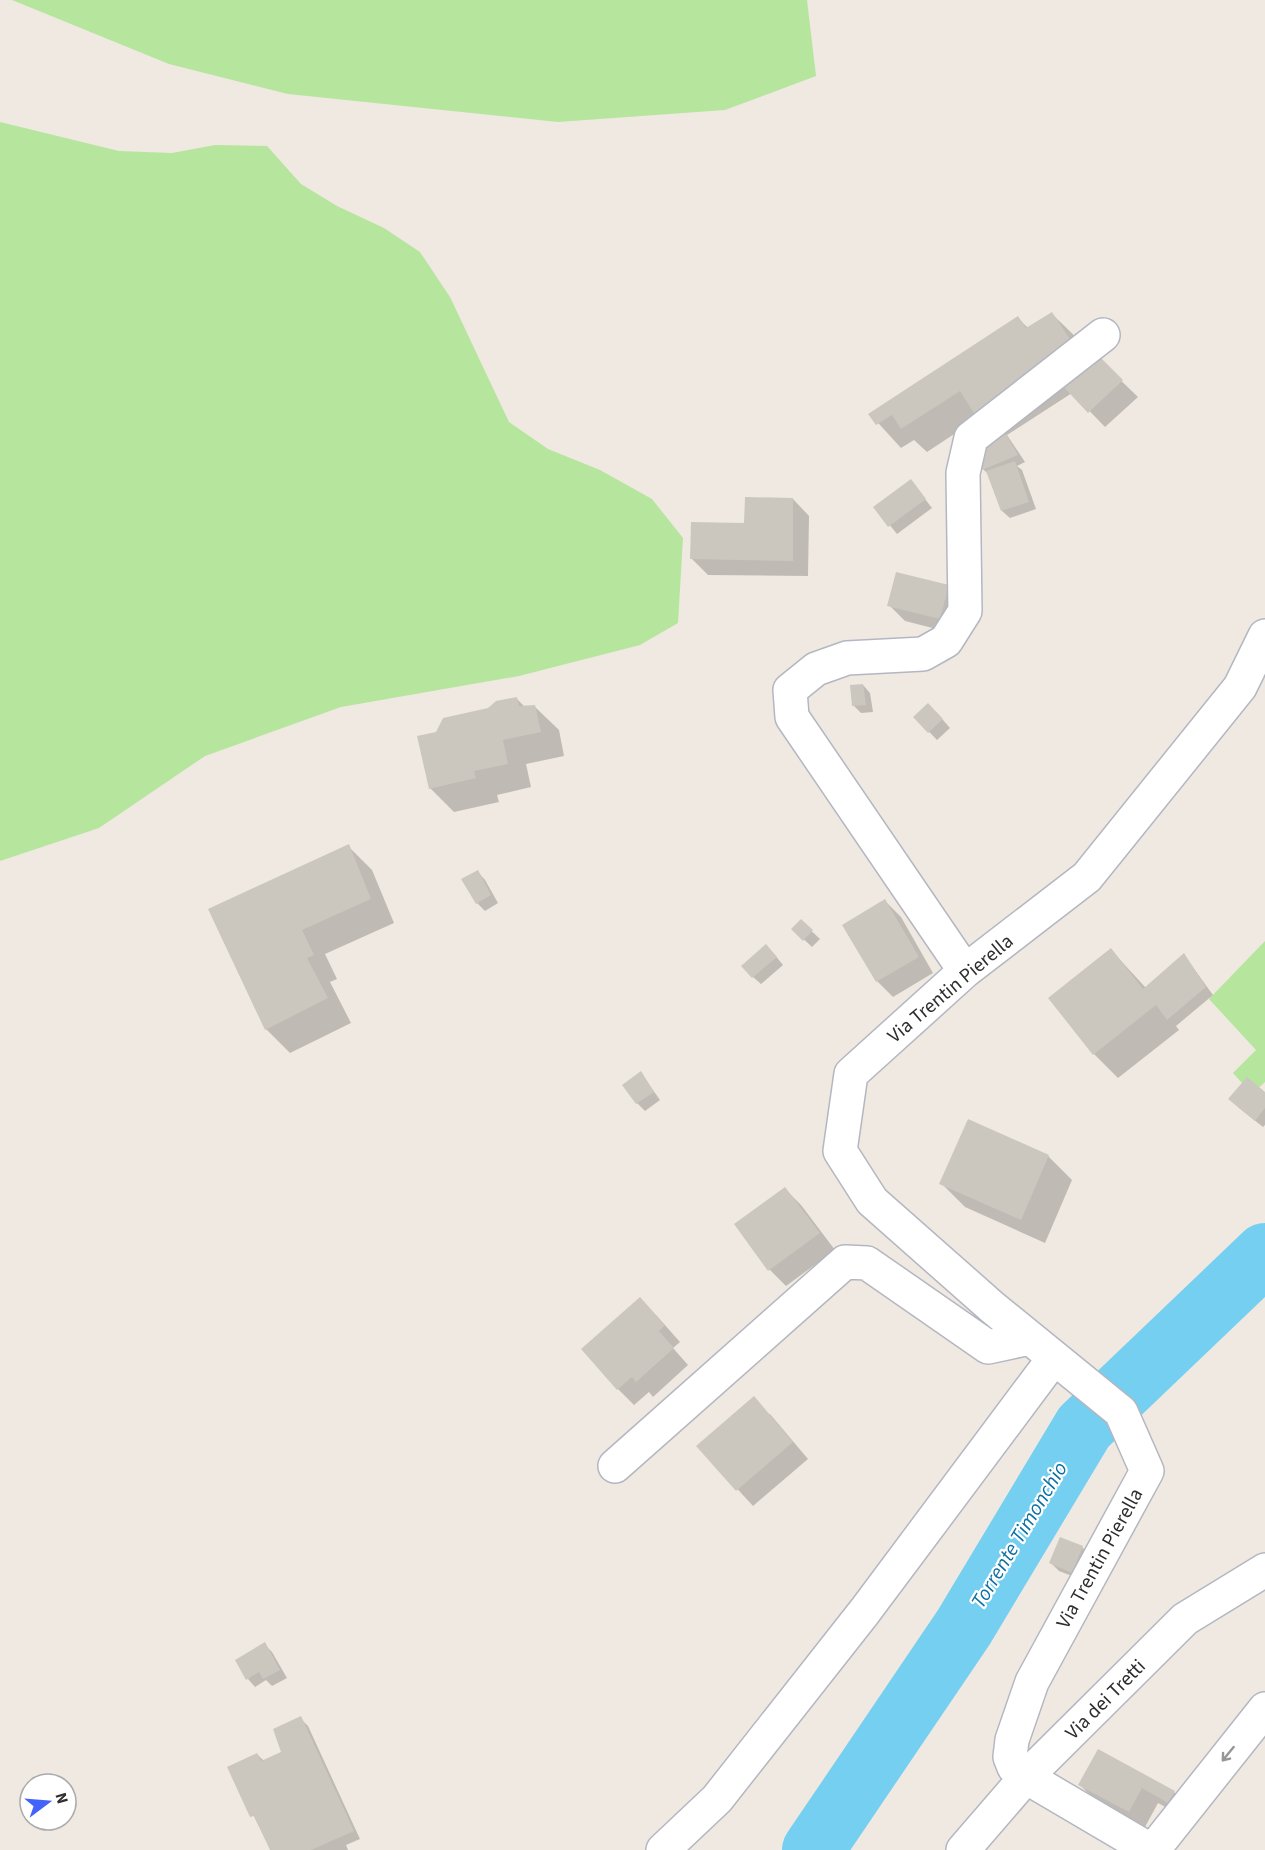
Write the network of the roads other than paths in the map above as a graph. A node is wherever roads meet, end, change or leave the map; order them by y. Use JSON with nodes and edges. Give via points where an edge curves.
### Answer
{"nodes":[{"id":1,"x":1103,"y":335,"type":"dead end"},
{"id":2,"x":1265,"y":636,"type":"edge"},
{"id":3,"x":965,"y":971,"type":"junction"},
{"id":4,"x":1030,"y":1338,"type":"junction"},
{"id":5,"x":1066,"y":1367,"type":"junction"},
{"id":6,"x":615,"y":1466,"type":"dead end"},
{"id":7,"x":1265,"y":1570,"type":"edge"},
{"id":8,"x":1265,"y":1709,"type":"edge"},
{"id":9,"x":1026,"y":1777,"type":"junction"},
{"id":10,"x":663,"y":1850,"type":"edge"},
{"id":11,"x":963,"y":1850,"type":"edge"},
{"id":12,"x":1151,"y":1850,"type":"edge"}],
"edges":[{"from":1,"to":3,"type":"street","via":[[971,438],[963,473],[965,611],[946,640],[923,654],[847,658],[816,669],[790,690],[792,717]]},
{"from":2,"to":3,"type":"street","name":"Via Trentin Pierella","via":[[1240,687],[1087,878]]},
{"from":3,"to":4,"type":"street","name":"Via Trentin Pierella","via":[[851,1074],[840,1151],[872,1201]]},
{"from":4,"to":5,"type":"street","name":"Via Trentin Pierella"},
{"from":4,"to":6,"type":"street","via":[[988,1347],[867,1263],[845,1262]]},
{"from":5,"to":9,"type":"street","name":"Via Trentin Pierella","via":[[1121,1412],[1147,1471],[1032,1682],[1010,1757],[1014,1767]]},
{"from":5,"to":10,"type":"street","via":[[717,1799]]},
{"from":7,"to":9,"type":"street","name":"Via dei Tretti","via":[[1185,1618]]},
{"from":8,"to":12,"type":"street","one_way":true},
{"from":9,"to":11,"type":"street","name":"Via dei Tretti"},
{"from":9,"to":12,"type":"street"}]}
